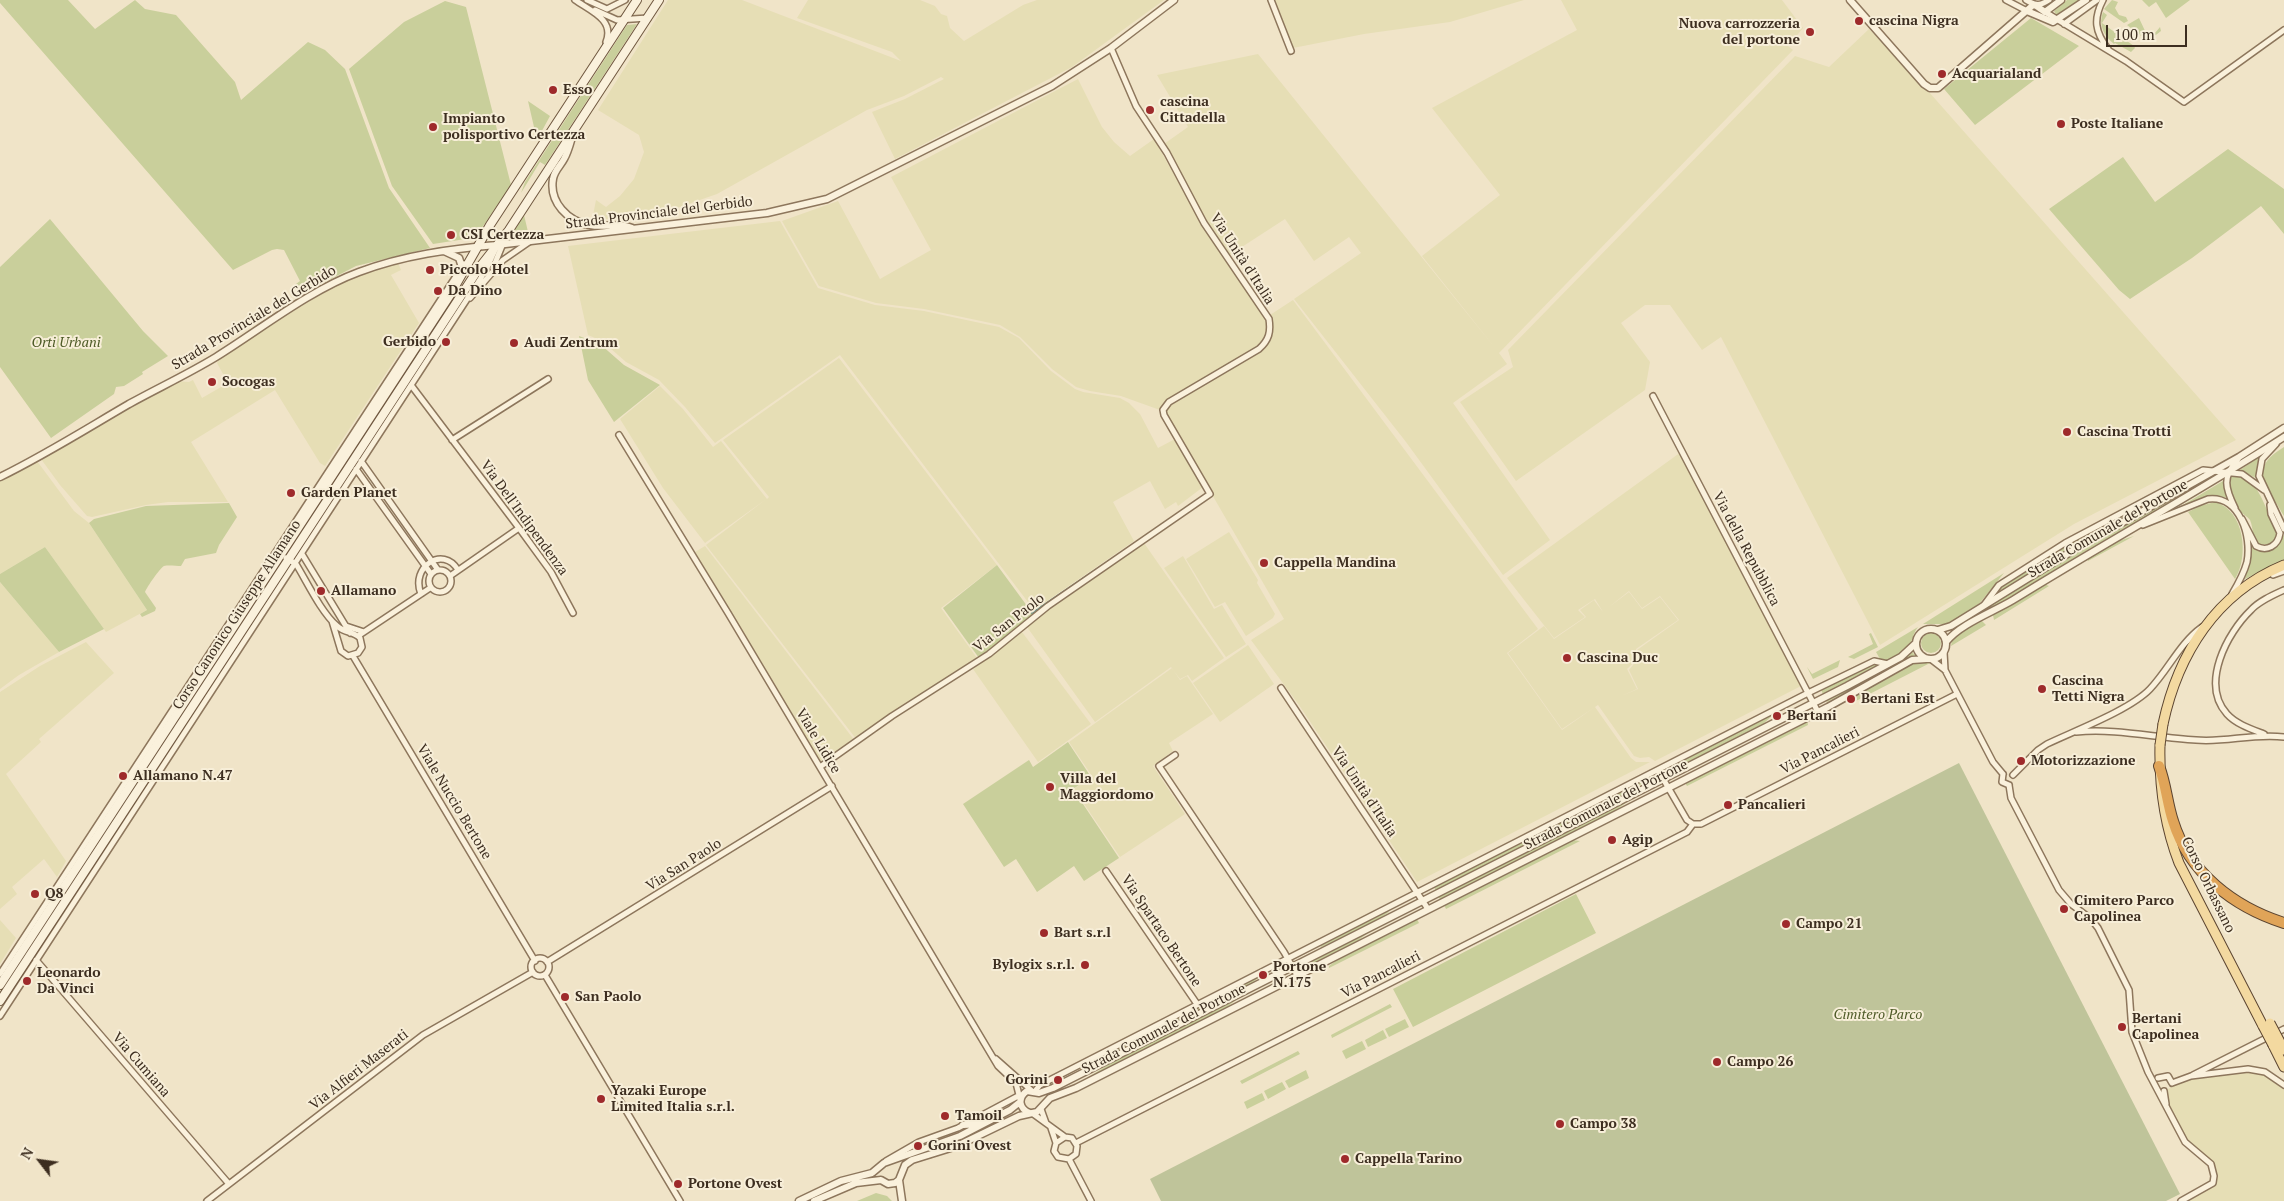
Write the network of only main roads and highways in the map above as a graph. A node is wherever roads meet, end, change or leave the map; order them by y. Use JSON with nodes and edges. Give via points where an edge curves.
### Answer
{"nodes":[{"id":1,"x":637,"y":0,"type":"edge"},
{"id":2,"x":659,"y":0,"type":"edge"},
{"id":3,"x":281,"y":555,"type":"junction"},
{"id":4,"x":2284,"y":565,"type":"edge"},
{"id":5,"x":2160,"y":766,"type":"junction"},
{"id":6,"x":2284,"y":923,"type":"edge"},
{"id":7,"x":0,"y":985,"type":"edge"},
{"id":8,"x":0,"y":1001,"type":"edge"},
{"id":9,"x":2279,"y":1046,"type":"edge"},
{"id":10,"x":2284,"y":1067,"type":"edge"}],
"edges":[{"from":1,"to":3,"type":"main road","name":"Corso Canonico Giuseppe Allamano"},
{"from":2,"to":3,"type":"main road","name":"Corso Canonico Giuseppe Allamano","via":[[500,244],[473,276]]},
{"from":3,"to":7,"type":"main road","name":"Corso Canonico Giuseppe Allamano"},
{"from":3,"to":8,"type":"main road","name":"Corso Canonico Giuseppe Allamano"},
{"from":4,"to":5,"type":"main road","name":"Corso Orbassano","bridge":true,"via":[[2229,600],[2206,624],[2186,656],[2163,724]]},
{"from":5,"to":6,"type":"highway","via":[[2178,835],[2200,870],[2242,905]]},
{"from":5,"to":9,"type":"main road","name":"Corso Orbassano","bridge":true,"via":[[2165,821],[2174,849],[2256,1011]]},
{"from":9,"to":10,"type":"main road","name":"Corso Orbassano"}]}
